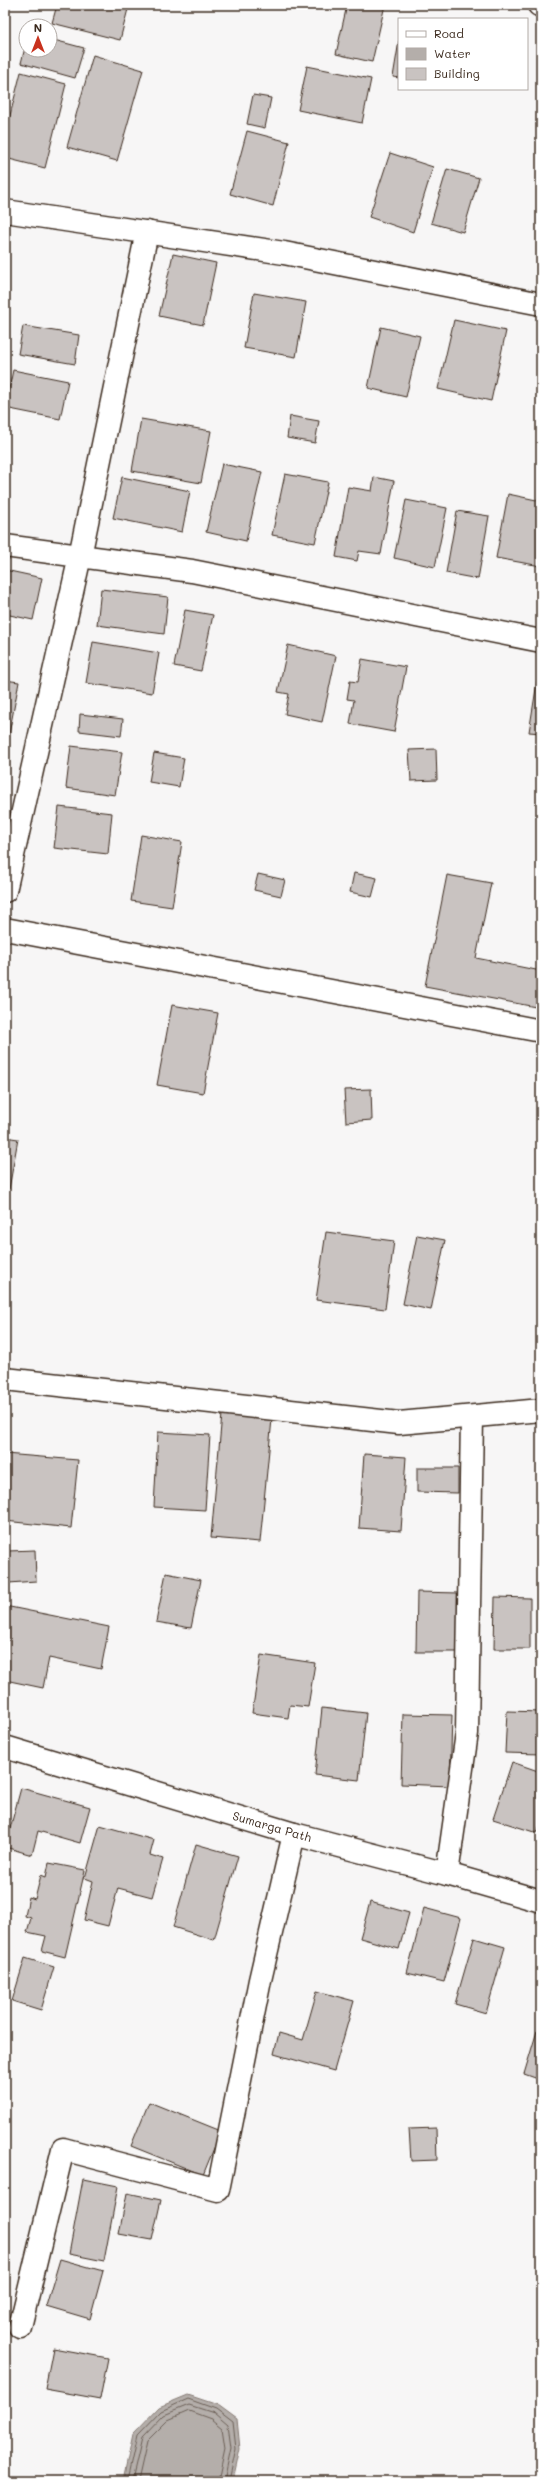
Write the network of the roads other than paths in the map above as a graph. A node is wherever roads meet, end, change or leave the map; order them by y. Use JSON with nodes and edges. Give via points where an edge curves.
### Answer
{"nodes":[{"id":1,"x":5,"y":211,"type":"edge"},
{"id":2,"x":147,"y":232,"type":"junction"},
{"id":3,"x":541,"y":304,"type":"edge"},
{"id":4,"x":5,"y":546,"type":"edge"},
{"id":5,"x":80,"y":556,"type":"junction"},
{"id":6,"x":541,"y":641,"type":"edge"},
{"id":7,"x":5,"y":891,"type":"edge"},
{"id":8,"x":5,"y":929,"type":"edge"},
{"id":9,"x":541,"y":1031,"type":"edge"},
{"id":10,"x":5,"y":1379,"type":"edge"},
{"id":11,"x":541,"y":1410,"type":"edge"},
{"id":12,"x":472,"y":1418,"type":"junction"},
{"id":13,"x":5,"y":1747,"type":"edge"},
{"id":14,"x":294,"y":1834,"type":"junction"},
{"id":15,"x":447,"y":1874,"type":"junction"},
{"id":16,"x":541,"y":1901,"type":"edge"},
{"id":17,"x":20,"y":2327,"type":"dead end"}],
"edges":[{"from":1,"to":2,"type":"street"},
{"from":2,"to":3,"type":"street","via":[[284,253]]},
{"from":2,"to":5,"type":"street"},
{"from":4,"to":5,"type":"street"},
{"from":5,"to":6,"type":"street","via":[[192,571]]},
{"from":5,"to":7,"type":"street"},
{"from":8,"to":9,"type":"street"},
{"from":10,"to":12,"type":"street","via":[[399,1423]]},
{"from":11,"to":12,"type":"street"},
{"from":12,"to":15,"type":"street","via":[[467,1733]]},
{"from":13,"to":14,"type":"street","name":"Sumarga Path"},
{"from":14,"to":15,"type":"street","name":"Sumarga Path"},
{"from":14,"to":17,"type":"street","via":[[260,1980],[218,2190],[63,2149]]},
{"from":15,"to":16,"type":"street","name":"Sumarga Path"}]}
